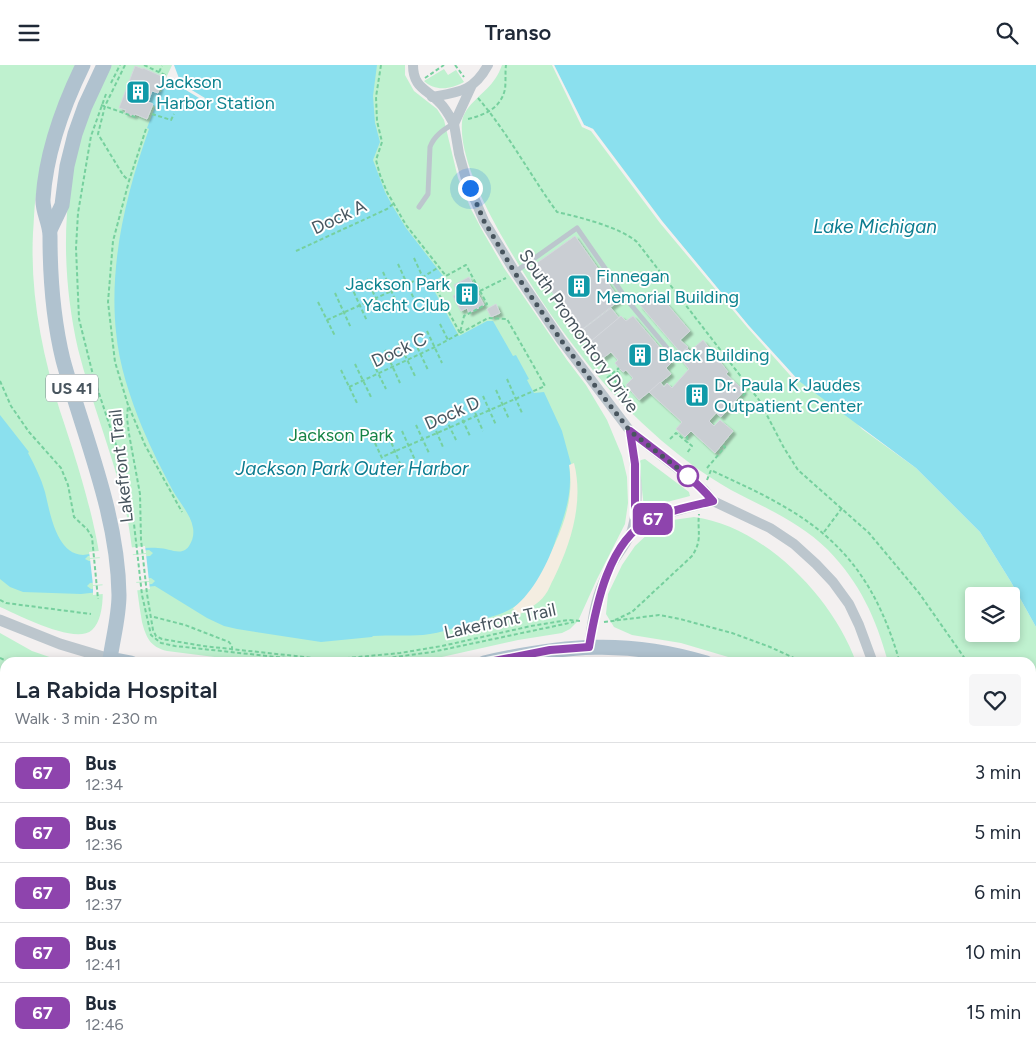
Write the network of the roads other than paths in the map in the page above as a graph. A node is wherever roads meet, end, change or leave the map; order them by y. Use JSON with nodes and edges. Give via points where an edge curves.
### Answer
{"nodes":[{"id":1,"x":83,"y":65,"type":"edge"},
{"id":2,"x":104,"y":65,"type":"edge"},
{"id":3,"x":413,"y":65,"type":"edge"},
{"id":4,"x":488,"y":65,"type":"edge"},
{"id":5,"x":469,"y":84,"type":"junction"},
{"id":6,"x":432,"y":97,"type":"junction"},
{"id":7,"x":454,"y":124,"type":"junction"},
{"id":8,"x":419,"y":207,"type":"dead end"},
{"id":9,"x":50,"y":230,"type":"junction"},
{"id":10,"x":515,"y":273,"type":"junction"},
{"id":11,"x":672,"y":354,"type":"dead end"},
{"id":12,"x":630,"y":431,"type":"junction"},
{"id":13,"x":713,"y":501,"type":"junction"},
{"id":14,"x":632,"y":532,"type":"junction"},
{"id":15,"x":0,"y":620,"type":"edge"},
{"id":16,"x":589,"y":647,"type":"junction"},
{"id":17,"x":97,"y":657,"type":"edge"},
{"id":18,"x":110,"y":657,"type":"edge"},
{"id":19,"x":514,"y":657,"type":"edge"},
{"id":20,"x":682,"y":657,"type":"edge"},
{"id":21,"x":871,"y":657,"type":"edge"}],
"edges":[{"from":1,"to":9,"type":"main road","number":"US 41","via":[[68,97],[50,158],[43,201]]},
{"from":2,"to":9,"type":"main road","number":"US 41","via":[[75,134],[62,205]]},
{"from":3,"to":6,"type":"street","name":"South Promontory Drive","via":[[416,81]]},
{"from":4,"to":5,"type":"street","via":[[480,78]]},
{"from":5,"to":6,"type":"street","via":[[452,93]]},
{"from":5,"to":7,"type":"street"},
{"from":6,"to":7,"type":"street","name":"South Promontory Drive"},
{"from":7,"to":8,"type":"lane","via":[[432,141],[428,194]]},
{"from":7,"to":10,"type":"street","name":"South Promontory Drive","via":[[459,155],[473,198]]},
{"from":9,"to":18,"type":"main road","number":"US 41","via":[[57,332],[114,542],[119,597]]},
{"from":10,"to":11,"type":"lane","via":[[577,228],[627,299]]},
{"from":10,"to":12,"type":"street","name":"South Promontory Drive"},
{"from":12,"to":13,"type":"street","name":"South Promontory Drive","via":[[704,490]]},
{"from":12,"to":14,"type":"street","via":[[635,464]]},
{"from":13,"to":14,"type":"street","via":[[664,514]]},
{"from":13,"to":21,"type":"street","name":"South Promontory Drive","via":[[770,528],[816,564],[848,604]]},
{"from":14,"to":16,"type":"street","via":[[602,584]]},
{"from":15,"to":17,"type":"street"},
{"from":16,"to":19,"type":"main road"},
{"from":16,"to":20,"type":"main road","via":[[654,650]]}]}
